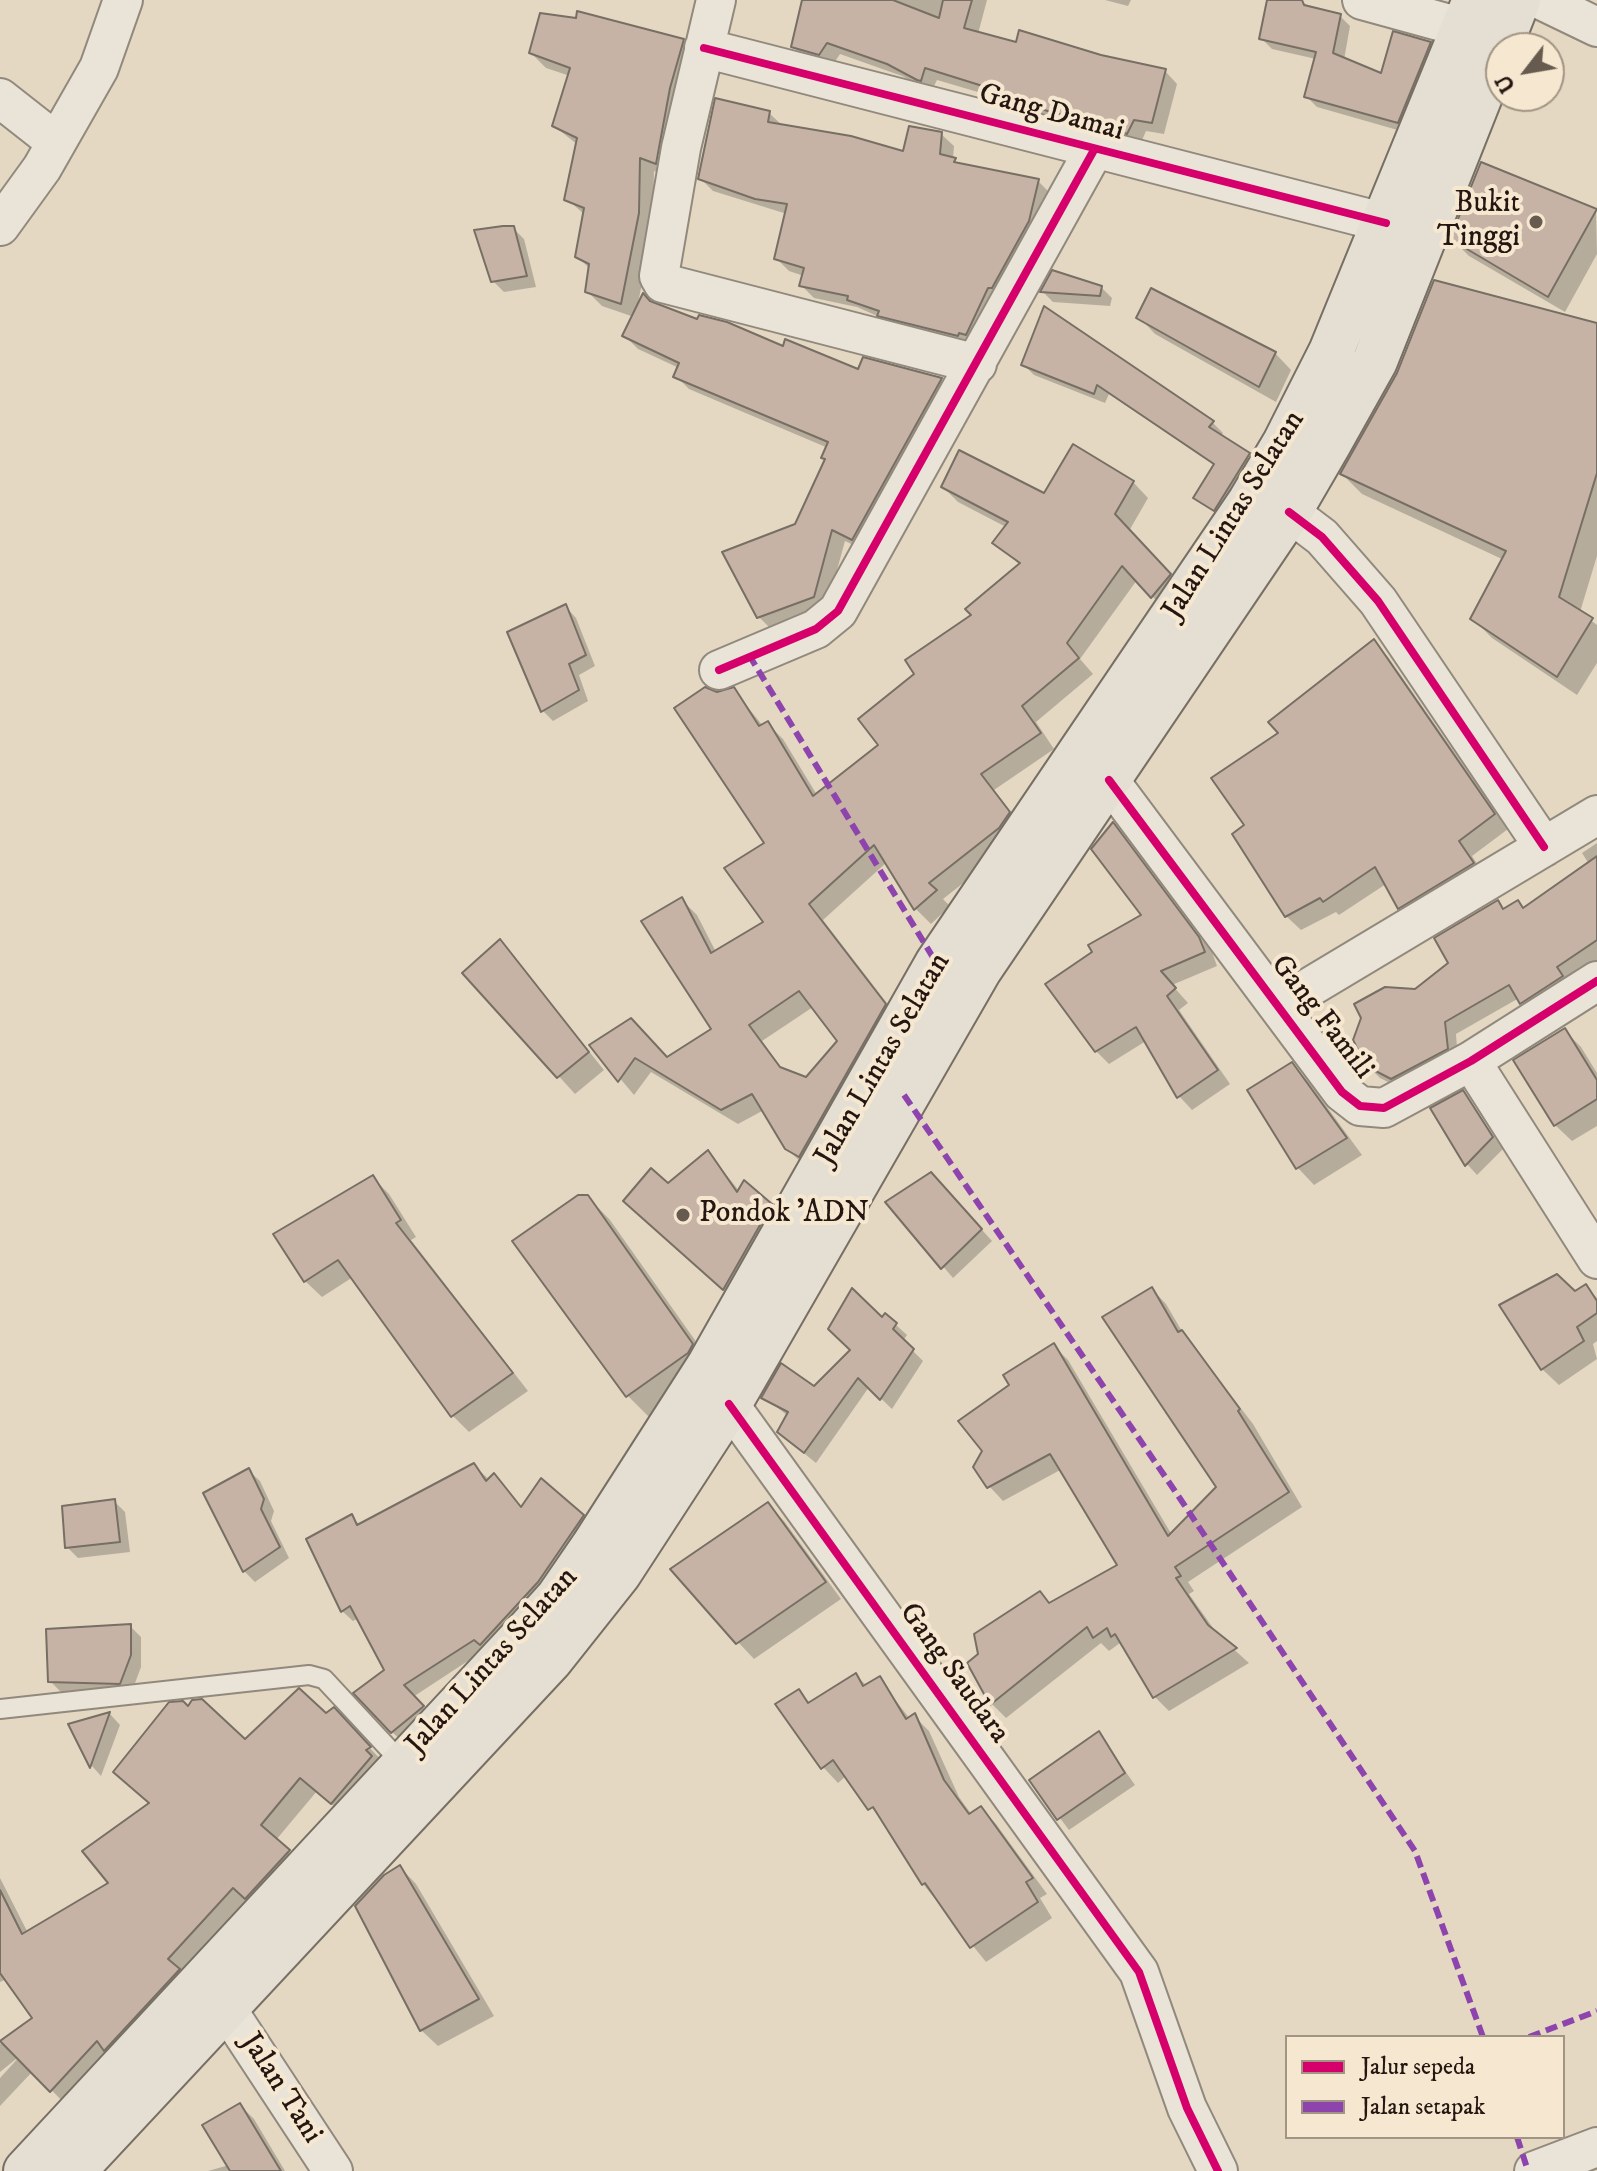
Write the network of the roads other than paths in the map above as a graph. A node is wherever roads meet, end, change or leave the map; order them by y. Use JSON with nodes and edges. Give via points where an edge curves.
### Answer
{"nodes":[{"id":1,"x":123,"y":0,"type":"edge"},
{"id":2,"x":716,"y":0,"type":"edge"},
{"id":3,"x":1362,"y":0,"type":"edge"},
{"id":4,"x":1518,"y":0,"type":"edge"},
{"id":5,"x":1541,"y":0,"type":"edge"},
{"id":6,"x":1469,"y":14,"type":"edge"},
{"id":7,"x":1597,"y":27,"type":"edge"},
{"id":8,"x":704,"y":48,"type":"junction"},
{"id":9,"x":0,"y":98,"type":"edge"},
{"id":10,"x":56,"y":142,"type":"junction"},
{"id":11,"x":1094,"y":150,"type":"junction"},
{"id":12,"x":1386,"y":223,"type":"junction"},
{"id":13,"x":0,"y":226,"type":"edge"},
{"id":14,"x":977,"y":364,"type":"junction"},
{"id":15,"x":1289,"y":512,"type":"junction"},
{"id":16,"x":719,"y":670,"type":"dead end"},
{"id":17,"x":1109,"y":780,"type":"junction"},
{"id":18,"x":1597,"y":815,"type":"edge"},
{"id":19,"x":1544,"y":847,"type":"junction"},
{"id":20,"x":1597,"y":981,"type":"edge"},
{"id":21,"x":1280,"y":1005,"type":"junction"},
{"id":22,"x":1471,"y":1061,"type":"junction"},
{"id":23,"x":878,"y":1105,"type":"junction"},
{"id":24,"x":1597,"y":1259,"type":"edge"},
{"id":25,"x":729,"y":1404,"type":"junction"},
{"id":26,"x":0,"y":1709,"type":"edge"},
{"id":27,"x":403,"y":1764,"type":"junction"},
{"id":28,"x":226,"y":2008,"type":"junction"},
{"id":29,"x":1597,"y":2147,"type":"edge"},
{"id":30,"x":26,"y":2171,"type":"edge"},
{"id":31,"x":73,"y":2171,"type":"edge"},
{"id":32,"x":333,"y":2171,"type":"edge"},
{"id":33,"x":1218,"y":2171,"type":"edge"},
{"id":34,"x":1534,"y":2171,"type":"edge"}],
"edges":[{"from":1,"to":10,"type":"street","via":[[99,68]]},
{"from":2,"to":8,"type":"street"},
{"from":3,"to":6,"type":"street"},
{"from":4,"to":15,"type":"highway","name":"Jalan Lintas Selatan","via":[[1375,361]]},
{"from":5,"to":7,"type":"street"},
{"from":6,"to":12,"type":"highway","name":"Jalan Lintas Selatan"},
{"from":8,"to":11,"type":"street","name":"Gang Damai"},
{"from":8,"to":14,"type":"street","via":[[681,148],[659,276],[663,283]]},
{"from":9,"to":10,"type":"street"},
{"from":10,"to":13,"type":"street"},
{"from":11,"to":12,"type":"street","name":"Gang Damai"},
{"from":11,"to":14,"type":"street"},
{"from":12,"to":23,"type":"highway","name":"Jalan Lintas Selatan","via":[[1331,352],[1257,490],[937,964]]},
{"from":14,"to":16,"type":"street","via":[[838,611],[816,629]]},
{"from":15,"to":17,"type":"highway","name":"Jalan Lintas Selatan"},
{"from":15,"to":19,"type":"street","via":[[1322,537],[1378,601]]},
{"from":17,"to":21,"type":"street","name":"Gang Famili"},
{"from":17,"to":23,"type":"highway","name":"Jalan Lintas Selatan","via":[[979,970]]},
{"from":18,"to":19,"type":"street"},
{"from":19,"to":21,"type":"street"},
{"from":20,"to":22,"type":"street","name":"Gang Famili"},
{"from":21,"to":22,"type":"street","name":"Gang Famili","via":[[1342,1092],[1360,1106],[1384,1108]]},
{"from":22,"to":24,"type":"street"},
{"from":23,"to":25,"type":"highway","name":"Jalan Lintas Selatan"},
{"from":23,"to":27,"type":"highway","name":"Jalan Lintas Selatan","via":[[558,1598]]},
{"from":25,"to":28,"type":"highway","name":"Jalan Lintas Selatan","via":[[619,1573],[550,1660]]},
{"from":25,"to":33,"type":"street","name":"Gang Saudara","via":[[1139,1972],[1187,2108]]},
{"from":26,"to":27,"type":"lane","via":[[309,1675],[324,1679]]},
{"from":27,"to":30,"type":"highway","name":"Jalan Lintas Selatan"},
{"from":28,"to":31,"type":"highway","name":"Jalan Lintas Selatan"},
{"from":28,"to":32,"type":"street","name":"Jalan Tani"},
{"from":29,"to":34,"type":"street"}]}
